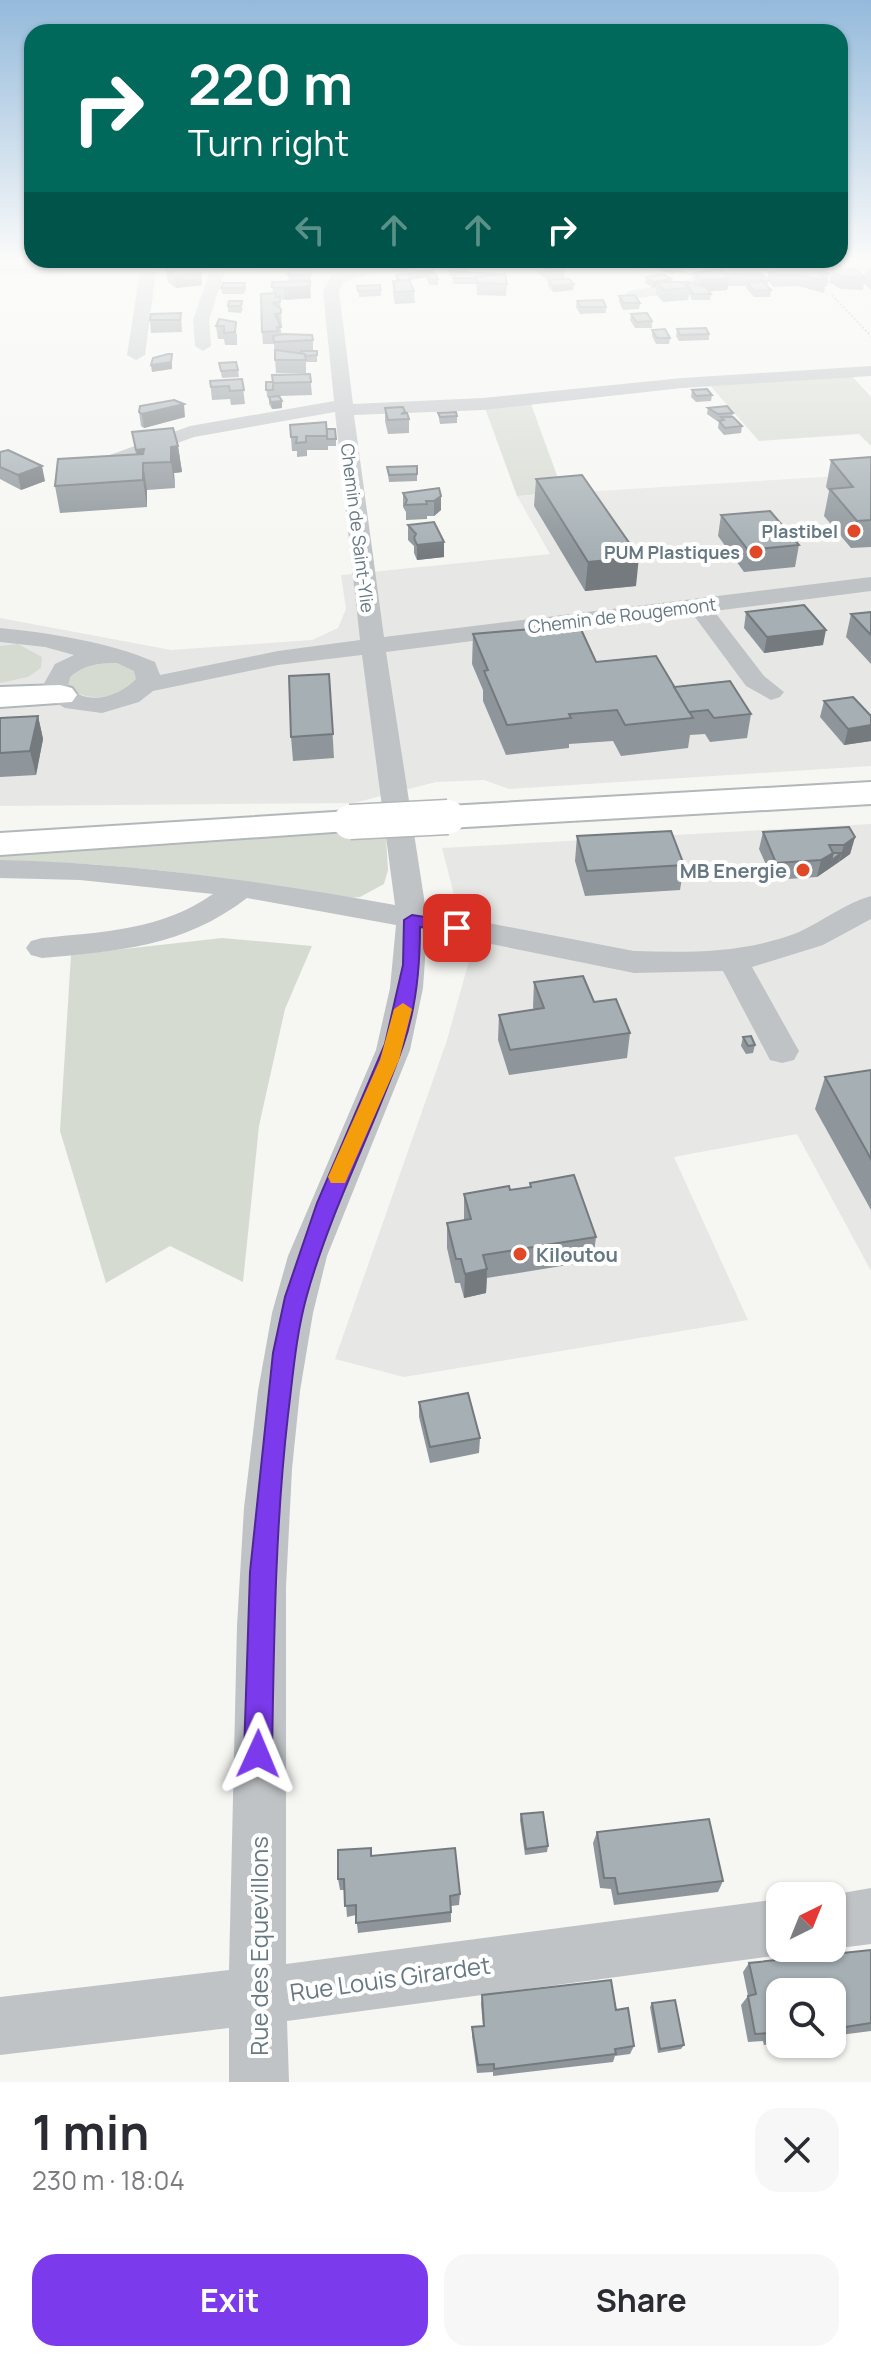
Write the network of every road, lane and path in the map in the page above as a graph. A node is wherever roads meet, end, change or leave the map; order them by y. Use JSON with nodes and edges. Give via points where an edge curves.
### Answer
{"nodes":[{"id":1,"x":339,"y":361,"type":"edge"},
{"id":2,"x":871,"y":371,"type":"edge"},
{"id":3,"x":344,"y":407,"type":"junction"},
{"id":4,"x":114,"y":460,"type":"edge"},
{"id":5,"x":871,"y":584,"type":"edge"},
{"id":6,"x":698,"y":606,"type":"junction"},
{"id":7,"x":11,"y":636,"type":"edge"},
{"id":8,"x":373,"y":646,"type":"junction"},
{"id":9,"x":107,"y":655,"type":"junction"},
{"id":10,"x":144,"y":674,"type":"junction"},
{"id":11,"x":58,"y":683,"type":"junction"},
{"id":12,"x":0,"y":687,"type":"edge"},
{"id":13,"x":771,"y":692,"type":"dead end"},
{"id":14,"x":0,"y":697,"type":"edge"},
{"id":15,"x":871,"y":793,"type":"edge"},
{"id":16,"x":303,"y":825,"type":"junction"},
{"id":17,"x":0,"y":829,"type":"edge"},
{"id":18,"x":0,"y":844,"type":"edge"},
{"id":19,"x":0,"y":869,"type":"edge"},
{"id":20,"x":241,"y":888,"type":"junction"},
{"id":21,"x":871,"y":906,"type":"edge"},
{"id":22,"x":412,"y":920,"type":"junction"},
{"id":23,"x":42,"y":948,"type":"dead end"},
{"id":24,"x":733,"y":961,"type":"junction"},
{"id":25,"x":782,"y":1051,"type":"dead end"},
{"id":26,"x":871,"y":1916,"type":"edge"},
{"id":27,"x":846,"y":1919,"type":"edge"},
{"id":28,"x":766,"y":1929,"type":"edge"},
{"id":29,"x":257,"y":1996,"type":"junction"},
{"id":30,"x":0,"y":2026,"type":"edge"},
{"id":31,"x":259,"y":2082,"type":"edge"}],
"edges":[{"from":1,"to":3,"type":"street","name":"Chemin de Saint-Ylie"},
{"from":2,"to":3,"type":"street","via":[[453,406]]},
{"from":3,"to":4,"type":"street","via":[[190,432]]},
{"from":3,"to":8,"type":"street","name":"Chemin de Saint-Ylie"},
{"from":5,"to":6,"type":"street","name":"Chemin de Rougemont"},
{"from":6,"to":8,"type":"street","name":"Chemin de Rougemont"},
{"from":6,"to":13,"type":"street","via":[[755,681]]},
{"from":7,"to":9,"type":"street"},
{"from":7,"to":11,"type":"street","via":[[50,655]]},
{"from":8,"to":10,"type":"street","name":"Chemin de Rougemont"},
{"from":8,"to":22,"type":"street","name":"Chemin de Saint-Ylie"},
{"from":9,"to":10,"type":"street","via":[[132,659]]},
{"from":9,"to":11,"type":"street","via":[[77,661]]},
{"from":10,"to":11,"type":"street","via":[[137,693],[117,713],[86,704]]},
{"from":11,"to":12,"type":"main road"},
{"from":11,"to":14,"type":"main road"},
{"from":15,"to":16,"type":"main road","bridge":true},
{"from":16,"to":17,"type":"main road","via":[[281,819]]},
{"from":16,"to":18,"type":"main road"},
{"from":19,"to":20,"type":"street","via":[[145,875]]},
{"from":20,"to":22,"type":"street"},
{"from":20,"to":23,"type":"street","via":[[214,911],[183,926],[148,936]]},
{"from":21,"to":24,"type":"street","via":[[795,947]]},
{"from":22,"to":24,"type":"street","via":[[634,962]]},
{"from":22,"to":29,"type":"street","name":"Rue des Equevillons","via":[[411,965],[399,1028],[311,1247],[284,1353],[262,1572]]},
{"from":24,"to":25,"type":"street"},
{"from":26,"to":27,"type":"street"},
{"from":28,"to":29,"type":"street","name":"Rue Louis Girardet"},
{"from":29,"to":30,"type":"street","name":"Rue Louis Girardet"},
{"from":29,"to":31,"type":"street","name":"Rue des Equevillons"}]}
